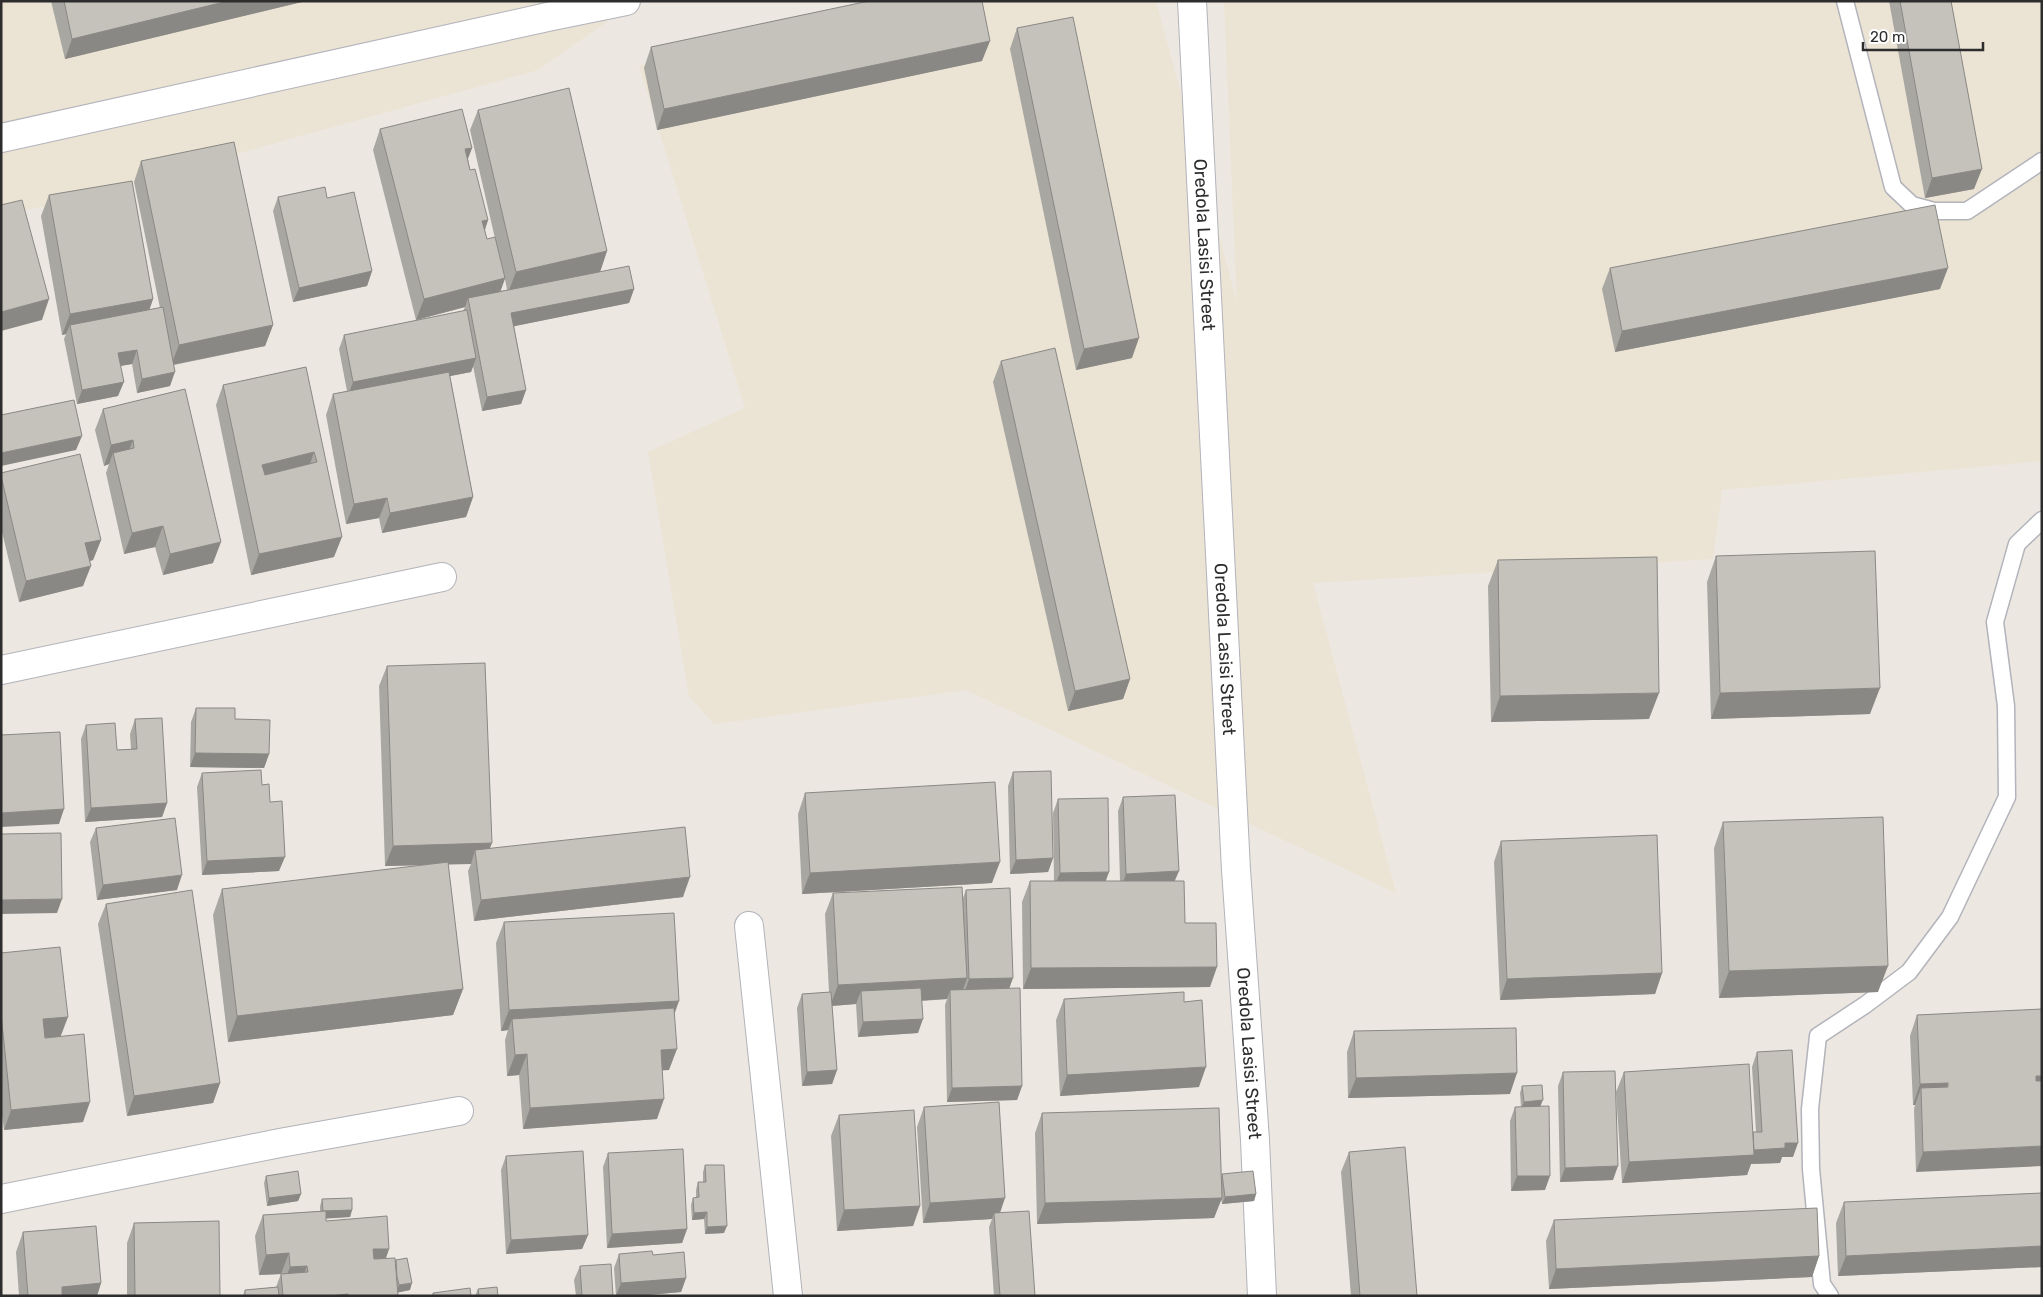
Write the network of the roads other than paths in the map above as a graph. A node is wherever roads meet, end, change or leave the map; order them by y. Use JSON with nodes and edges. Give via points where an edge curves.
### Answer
{"nodes":[{"id":1,"x":626,"y":1,"type":"edge"},
{"id":2,"x":1192,"y":1,"type":"edge"},
{"id":3,"x":1845,"y":1,"type":"edge"},
{"id":4,"x":1,"y":138,"type":"edge"},
{"id":5,"x":2042,"y":161,"type":"edge"},
{"id":6,"x":2042,"y":520,"type":"edge"},
{"id":7,"x":442,"y":577,"type":"dead end"},
{"id":8,"x":1,"y":670,"type":"edge"},
{"id":9,"x":749,"y":926,"type":"dead end"},
{"id":10,"x":459,"y":1111,"type":"dead end"},
{"id":11,"x":1,"y":1200,"type":"edge"},
{"id":12,"x":788,"y":1296,"type":"edge"},
{"id":13,"x":1262,"y":1296,"type":"edge"},
{"id":14,"x":1830,"y":1296,"type":"edge"}],
"edges":[{"from":1,"to":4,"type":"street"},
{"from":2,"to":13,"type":"street","name":"Oredola Lasisi Street","via":[[1236,870],[1255,1140]]},
{"from":3,"to":5,"type":"lane","via":[[1894,188],[1912,205],[1934,211],[1967,211]]},
{"from":6,"to":14,"type":"lane","via":[[2018,544],[1995,622],[2006,706],[2007,797],[1950,917],[1908,972],[1818,1036],[1810,1108],[1811,1169],[1822,1284]]},
{"from":7,"to":8,"type":"street"},
{"from":9,"to":12,"type":"street"},
{"from":10,"to":11,"type":"street","via":[[280,1143]]}]}
